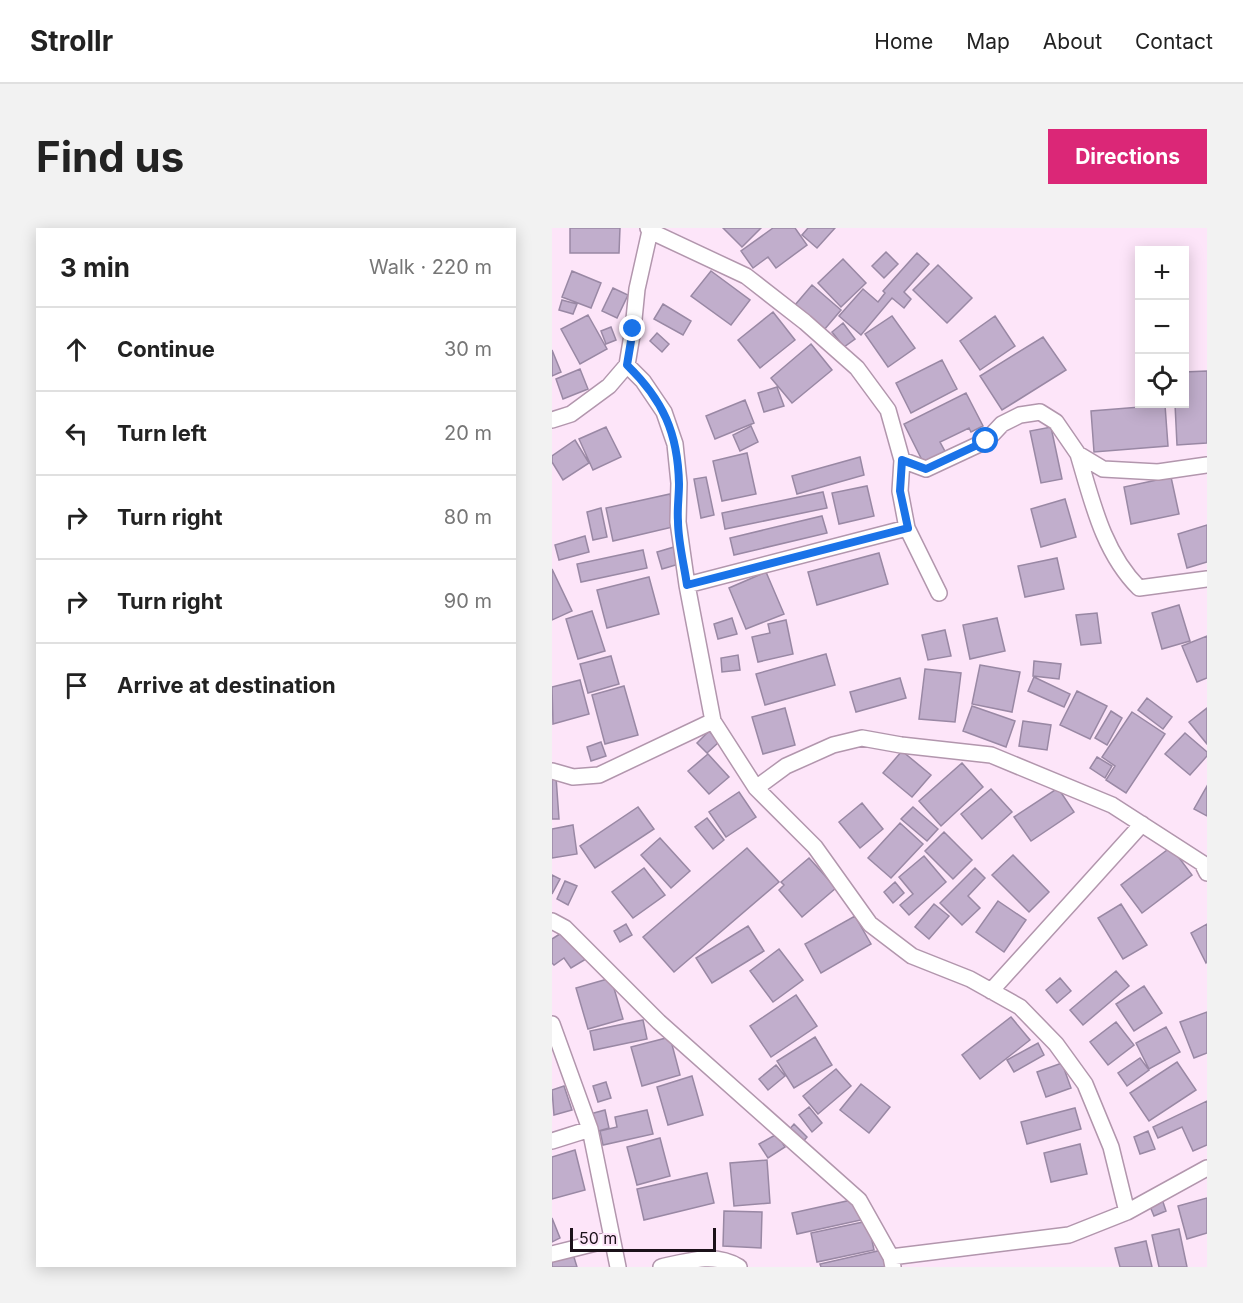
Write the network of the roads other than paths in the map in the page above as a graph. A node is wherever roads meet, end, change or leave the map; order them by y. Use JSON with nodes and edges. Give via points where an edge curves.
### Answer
{"nodes":[{"id":1,"x":649,"y":230,"type":"edge"},
{"id":2,"x":627,"y":365,"type":"junction"},
{"id":3,"x":552,"y":420,"type":"edge"},
{"id":4,"x":1078,"y":454,"type":"junction"},
{"id":5,"x":902,"y":460,"type":"junction"},
{"id":6,"x":1207,"y":465,"type":"edge"},
{"id":7,"x":908,"y":528,"type":"junction"},
{"id":8,"x":1207,"y":579,"type":"edge"},
{"id":9,"x":687,"y":585,"type":"junction"},
{"id":10,"x":939,"y":593,"type":"dead end"},
{"id":11,"x":713,"y":721,"type":"junction"},
{"id":12,"x":552,"y":771,"type":"edge"},
{"id":13,"x":756,"y":788,"type":"junction"},
{"id":14,"x":1142,"y":824,"type":"junction"},
{"id":15,"x":1207,"y":873,"type":"edge"},
{"id":16,"x":552,"y":921,"type":"edge"},
{"id":17,"x":991,"y":991,"type":"junction"},
{"id":18,"x":552,"y":1024,"type":"edge"},
{"id":19,"x":590,"y":1129,"type":"junction"},
{"id":20,"x":552,"y":1141,"type":"edge"},
{"id":21,"x":1207,"y":1168,"type":"edge"},
{"id":22,"x":1127,"y":1212,"type":"junction"},
{"id":23,"x":612,"y":1239,"type":"junction"},
{"id":24,"x":552,"y":1254,"type":"edge"},
{"id":25,"x":892,"y":1262,"type":"edge"},
{"id":26,"x":618,"y":1267,"type":"edge"},
{"id":27,"x":661,"y":1267,"type":"edge"},
{"id":28,"x":739,"y":1267,"type":"edge"}],
"edges":[{"from":1,"to":2,"type":"street"},
{"from":1,"to":5,"type":"street","via":[[746,276],[857,368],[888,410]]},
{"from":2,"to":3,"type":"street","via":[[609,386],[581,407]]},
{"from":2,"to":9,"type":"street","via":[[664,412],[675,444],[678,522]]},
{"from":4,"to":5,"type":"street","via":[[1056,422],[1040,412],[1020,415],[1002,424],[986,441],[926,469]]},
{"from":4,"to":6,"type":"street","via":[[1103,469],[1158,472]]},
{"from":4,"to":8,"type":"street","via":[[1100,526],[1124,574],[1138,588]]},
{"from":5,"to":7,"type":"street","via":[[900,491]]},
{"from":7,"to":9,"type":"street"},
{"from":7,"to":10,"type":"street"},
{"from":9,"to":11,"type":"street"},
{"from":11,"to":12,"type":"street","via":[[598,775],[573,777]]},
{"from":11,"to":13,"type":"street"},
{"from":13,"to":14,"type":"street","via":[[786,766],[833,745],[862,738],[991,755],[1112,806]]},
{"from":13,"to":17,"type":"street","via":[[815,847],[870,924],[912,956]]},
{"from":14,"to":15,"type":"street","via":[[1202,863]]},
{"from":14,"to":17,"type":"street"},
{"from":16,"to":25,"type":"street","via":[[565,928],[659,1022],[859,1200]]},
{"from":17,"to":22,"type":"street","via":[[1020,1007],[1056,1044],[1085,1084],[1111,1147]]},
{"from":18,"to":19,"type":"street"},
{"from":19,"to":20,"type":"street"},
{"from":19,"to":23,"type":"street"},
{"from":21,"to":22,"type":"street"},
{"from":22,"to":25,"type":"street","via":[[1069,1235]]},
{"from":23,"to":24,"type":"street"},
{"from":23,"to":26,"type":"street"},
{"from":27,"to":28,"type":"street","via":[[697,1259],[728,1260]]}]}
